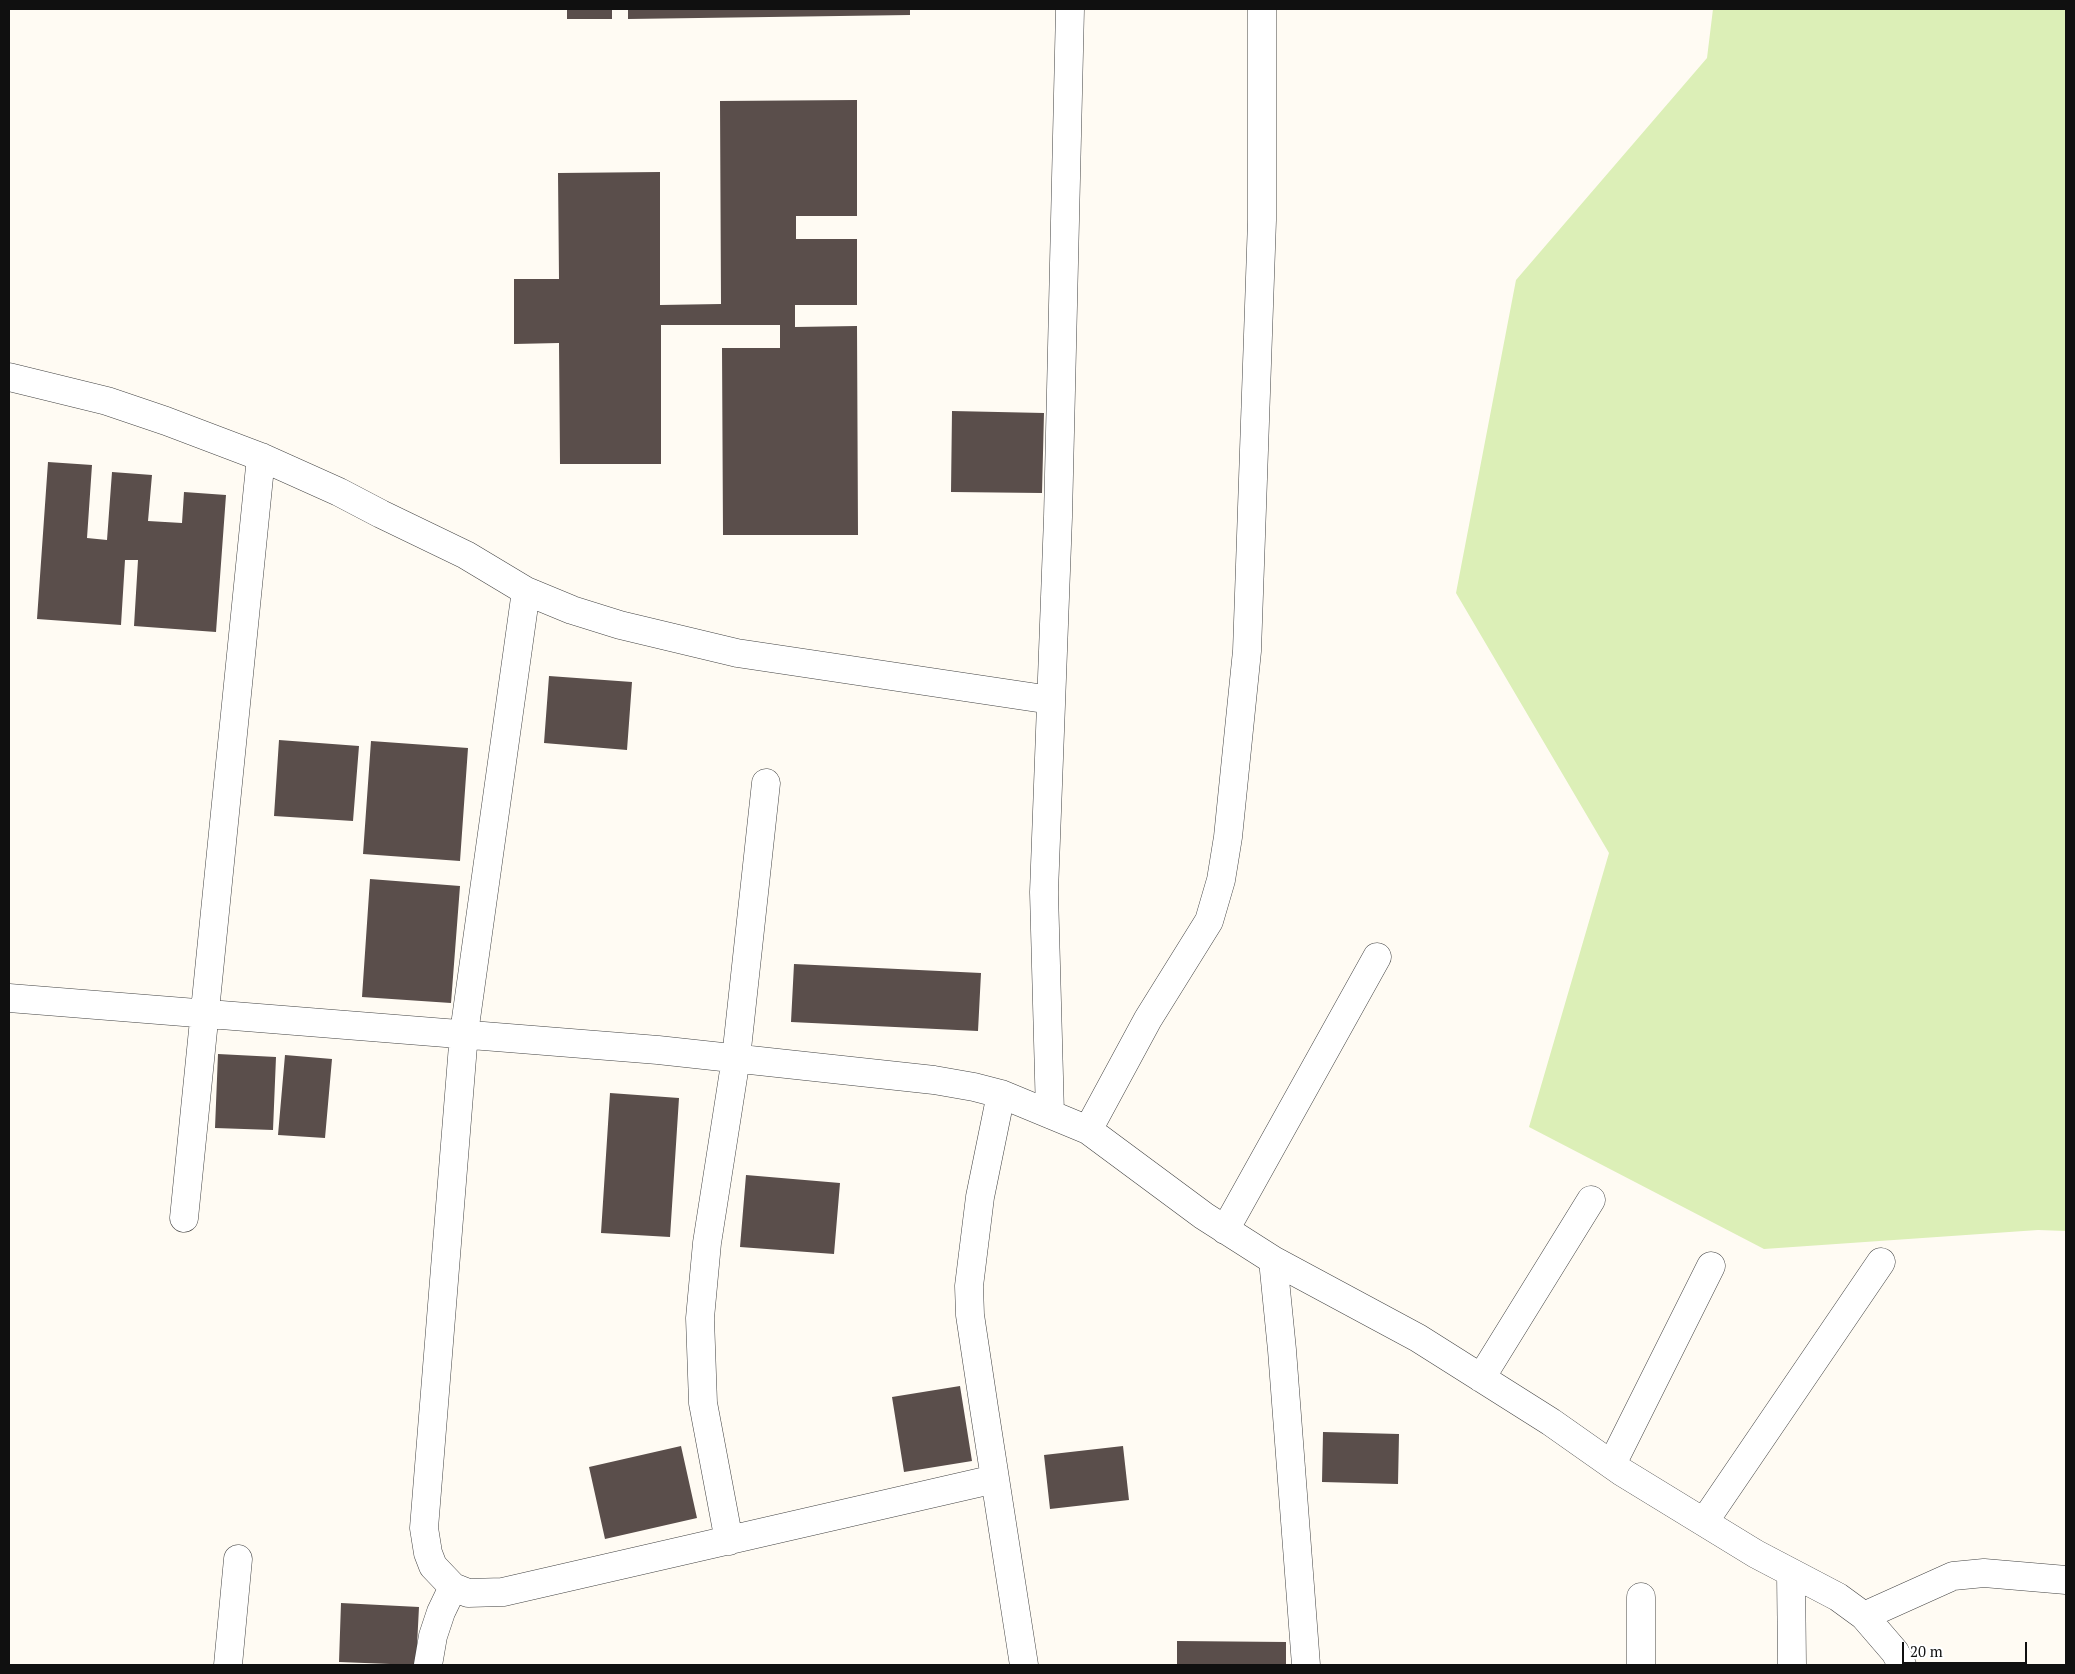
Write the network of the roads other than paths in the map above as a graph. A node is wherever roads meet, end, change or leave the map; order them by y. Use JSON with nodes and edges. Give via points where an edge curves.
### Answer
{"nodes":[{"id":1,"x":1070,"y":9,"type":"edge"},
{"id":2,"x":1262,"y":9,"type":"edge"},
{"id":3,"x":9,"y":377,"type":"edge"},
{"id":4,"x":261,"y":457,"type":"junction"},
{"id":5,"x":526,"y":591,"type":"junction"},
{"id":6,"x":1051,"y":700,"type":"junction"},
{"id":7,"x":766,"y":784,"type":"dead end"},
{"id":8,"x":1377,"y":957,"type":"dead end"},
{"id":9,"x":9,"y":998,"type":"edge"},
{"id":10,"x":204,"y":1013,"type":"junction"},
{"id":11,"x":464,"y":1033,"type":"junction"},
{"id":12,"x":736,"y":1058,"type":"junction"},
{"id":13,"x":1002,"y":1094,"type":"junction"},
{"id":14,"x":1050,"y":1114,"type":"junction"},
{"id":15,"x":1088,"y":1130,"type":"junction"},
{"id":16,"x":1591,"y":1200,"type":"dead end"},
{"id":17,"x":184,"y":1218,"type":"dead end"},
{"id":18,"x":1225,"y":1230,"type":"junction"},
{"id":19,"x":1273,"y":1260,"type":"junction"},
{"id":20,"x":1881,"y":1262,"type":"dead end"},
{"id":21,"x":1711,"y":1266,"type":"dead end"},
{"id":22,"x":1481,"y":1378,"type":"junction"},
{"id":23,"x":1612,"y":1464,"type":"junction"},
{"id":24,"x":995,"y":1480,"type":"junction"},
{"id":25,"x":1704,"y":1522,"type":"junction"},
{"id":26,"x":728,"y":1541,"type":"junction"},
{"id":27,"x":238,"y":1559,"type":"dead end"},
{"id":28,"x":1791,"y":1573,"type":"junction"},
{"id":29,"x":2066,"y":1580,"type":"edge"},
{"id":30,"x":453,"y":1587,"type":"junction"},
{"id":31,"x":1641,"y":1596,"type":"dead end"},
{"id":32,"x":1864,"y":1616,"type":"junction"},
{"id":33,"x":228,"y":1665,"type":"edge"},
{"id":34,"x":428,"y":1665,"type":"edge"},
{"id":35,"x":1024,"y":1665,"type":"edge"},
{"id":36,"x":1306,"y":1665,"type":"edge"},
{"id":37,"x":1640,"y":1665,"type":"edge"},
{"id":38,"x":1792,"y":1665,"type":"edge"},
{"id":39,"x":1902,"y":1665,"type":"edge"}],
"edges":[{"from":1,"to":6,"type":"street"},
{"from":2,"to":15,"type":"street","via":[[1262,220],[1247,651],[1222,880],[1209,920],[1148,1019]]},
{"from":3,"to":4,"type":"street","via":[[107,401]]},
{"from":4,"to":5,"type":"street","via":[[466,555]]},
{"from":4,"to":10,"type":"street"},
{"from":5,"to":6,"type":"street","via":[[620,625],[738,653]]},
{"from":5,"to":11,"type":"street"},
{"from":6,"to":14,"type":"street","via":[[1044,892]]},
{"from":7,"to":12,"type":"street"},
{"from":8,"to":18,"type":"street"},
{"from":9,"to":10,"type":"street"},
{"from":10,"to":11,"type":"street"},
{"from":10,"to":17,"type":"street"},
{"from":11,"to":12,"type":"street"},
{"from":11,"to":30,"type":"street","via":[[424,1528],[433,1566]]},
{"from":12,"to":13,"type":"street","via":[[934,1080]]},
{"from":12,"to":26,"type":"street","via":[[707,1243],[700,1318],[703,1402]]},
{"from":13,"to":14,"type":"street"},
{"from":13,"to":24,"type":"street","via":[[980,1197],[969,1286],[970,1315]]},
{"from":14,"to":15,"type":"street"},
{"from":15,"to":18,"type":"street"},
{"from":16,"to":22,"type":"street"},
{"from":18,"to":19,"type":"street"},
{"from":19,"to":22,"type":"street","via":[[1418,1338]]},
{"from":19,"to":36,"type":"street"},
{"from":20,"to":25,"type":"street"},
{"from":21,"to":23,"type":"street"},
{"from":22,"to":23,"type":"street"},
{"from":23,"to":25,"type":"street"},
{"from":24,"to":26,"type":"street"},
{"from":24,"to":35,"type":"street"},
{"from":25,"to":28,"type":"street"},
{"from":26,"to":30,"type":"street","via":[[502,1592],[468,1593]]},
{"from":27,"to":33,"type":"street"},
{"from":28,"to":32,"type":"street","via":[[1838,1597]]},
{"from":28,"to":38,"type":"street"},
{"from":29,"to":32,"type":"street","via":[[1984,1574],[1953,1576]]},
{"from":30,"to":34,"type":"street","via":[[433,1636]]},
{"from":31,"to":37,"type":"street"},
{"from":32,"to":39,"type":"street"}]}
